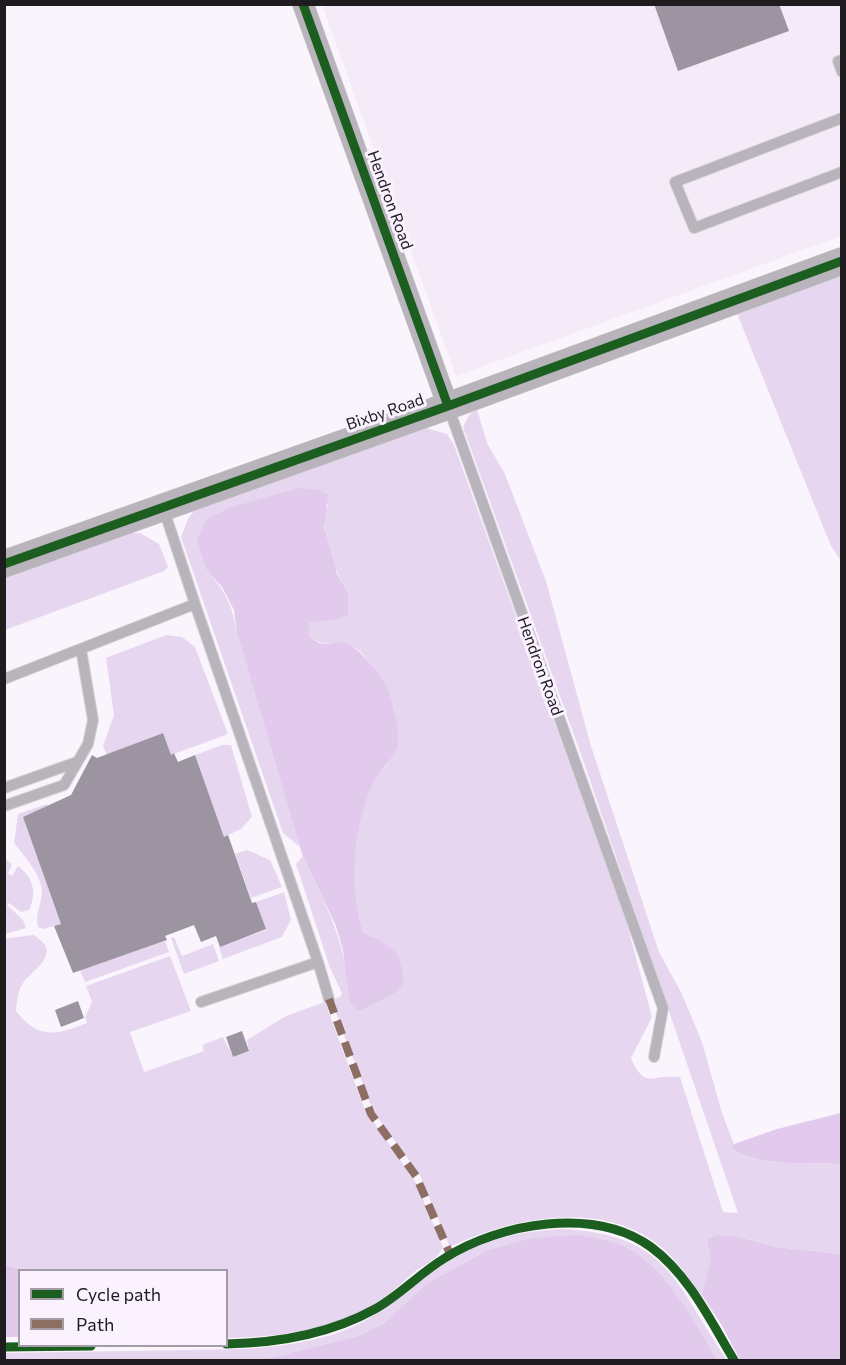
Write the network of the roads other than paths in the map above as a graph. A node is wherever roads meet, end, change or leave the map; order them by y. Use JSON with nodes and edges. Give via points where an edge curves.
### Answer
{"nodes":[{"id":1,"x":303,"y":4,"type":"edge"},
{"id":2,"x":842,"y":60,"type":"edge"},
{"id":3,"x":842,"y":72,"type":"edge"},
{"id":4,"x":842,"y":118,"type":"edge"},
{"id":5,"x":842,"y":172,"type":"edge"},
{"id":6,"x":842,"y":261,"type":"edge"},
{"id":7,"x":448,"y":406,"type":"junction"},
{"id":8,"x":163,"y":507,"type":"junction"},
{"id":9,"x":4,"y":564,"type":"edge"},
{"id":10,"x":195,"y":604,"type":"junction"},
{"id":11,"x":81,"y":649,"type":"junction"},
{"id":12,"x":4,"y":679,"type":"edge"},
{"id":13,"x":77,"y":762,"type":"junction"},
{"id":14,"x":4,"y":788,"type":"edge"},
{"id":15,"x":4,"y":806,"type":"edge"},
{"id":16,"x":318,"y":962,"type":"junction"},
{"id":17,"x":329,"y":999,"type":"dead end"},
{"id":18,"x":201,"y":1002,"type":"dead end"},
{"id":19,"x":654,"y":1058,"type":"dead end"}],
"edges":[{"from":1,"to":7,"type":"street","name":"Hendron Road"},
{"from":2,"to":3,"type":"lane","via":[[838,61]]},
{"from":4,"to":5,"type":"lane","via":[[675,182],[694,228]]},
{"from":6,"to":7,"type":"street","name":"Bixby Road"},
{"from":7,"to":8,"type":"street","name":"Bixby Road"},
{"from":7,"to":19,"type":"lane","name":"Hendron Road","via":[[663,1008]]},
{"from":8,"to":9,"type":"street","name":"Bixby Road"},
{"from":8,"to":10,"type":"lane"},
{"from":10,"to":11,"type":"lane"},
{"from":10,"to":16,"type":"lane"},
{"from":11,"to":12,"type":"lane"},
{"from":11,"to":13,"type":"lane","via":[[94,712],[88,744]]},
{"from":13,"to":14,"type":"lane"},
{"from":13,"to":15,"type":"lane","via":[[64,784]]},
{"from":16,"to":17,"type":"lane"},
{"from":16,"to":18,"type":"lane"}]}
